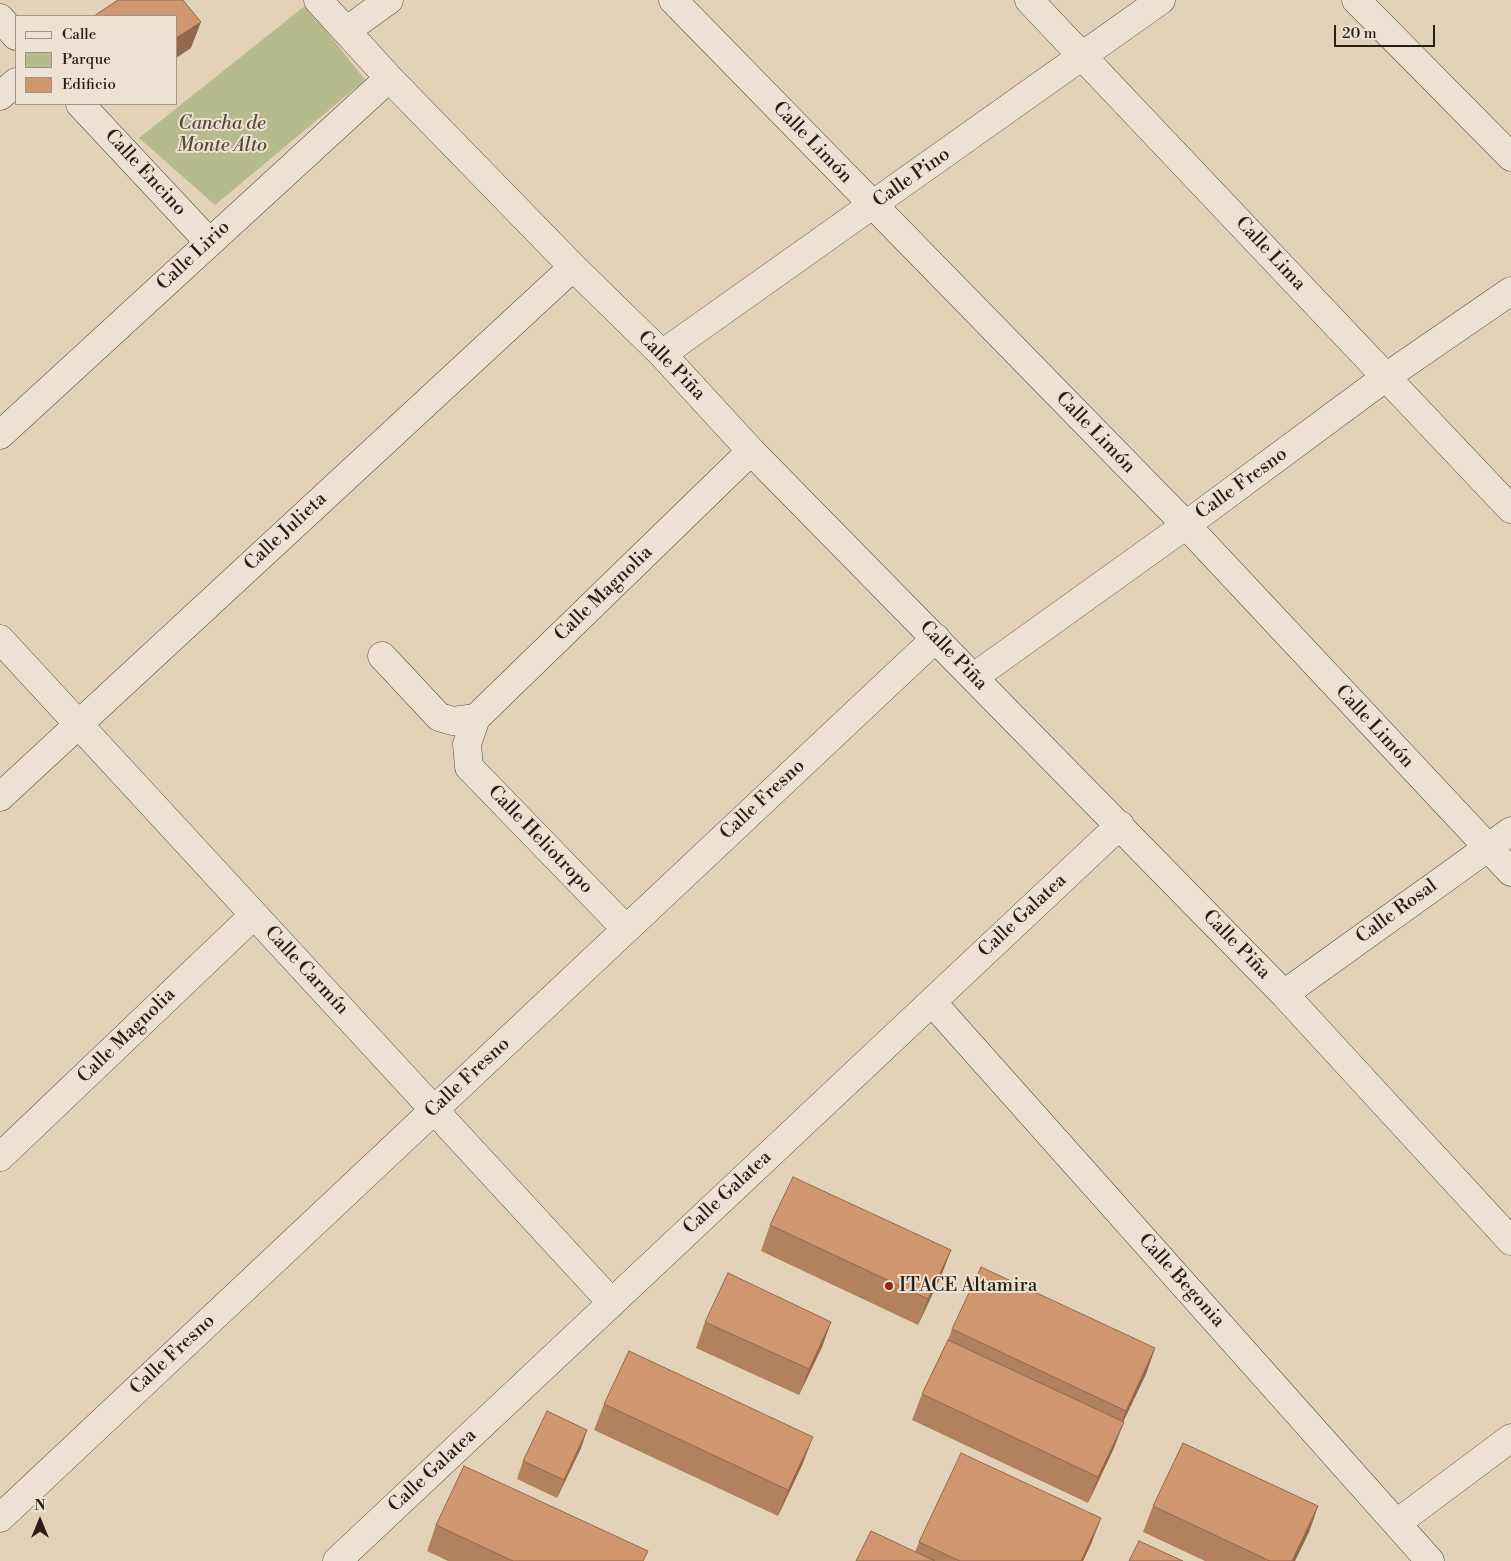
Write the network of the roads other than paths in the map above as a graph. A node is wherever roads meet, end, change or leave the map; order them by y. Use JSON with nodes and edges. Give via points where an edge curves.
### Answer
{"nodes":[{"id":1,"x":318,"y":0,"type":"edge"},
{"id":2,"x":389,"y":0,"type":"edge"},
{"id":3,"x":673,"y":0,"type":"edge"},
{"id":4,"x":1029,"y":0,"type":"edge"},
{"id":5,"x":1161,"y":0,"type":"edge"},
{"id":6,"x":1356,"y":0,"type":"edge"},
{"id":7,"x":0,"y":18,"type":"edge"},
{"id":8,"x":346,"y":31,"type":"junction"},
{"id":9,"x":15,"y":35,"type":"edge"},
{"id":10,"x":1083,"y":55,"type":"junction"},
{"id":11,"x":389,"y":78,"type":"junction"},
{"id":12,"x":15,"y":83,"type":"edge"},
{"id":13,"x":0,"y":96,"type":"edge"},
{"id":14,"x":81,"y":105,"type":"edge"},
{"id":15,"x":1511,"y":157,"type":"edge"},
{"id":16,"x":873,"y":205,"type":"junction"},
{"id":17,"x":209,"y":242,"type":"junction"},
{"id":18,"x":572,"y":267,"type":"junction"},
{"id":19,"x":1511,"y":291,"type":"edge"},
{"id":20,"x":662,"y":354,"type":"junction"},
{"id":21,"x":1386,"y":377,"type":"junction"},
{"id":22,"x":0,"y":435,"type":"edge"},
{"id":23,"x":751,"y":451,"type":"junction"},
{"id":24,"x":1511,"y":509,"type":"edge"},
{"id":25,"x":1186,"y":525,"type":"junction"},
{"id":26,"x":936,"y":638,"type":"junction"},
{"id":27,"x":0,"y":639,"type":"edge"},
{"id":28,"x":382,"y":656,"type":"dead end"},
{"id":29,"x":974,"y":677,"type":"junction"},
{"id":30,"x":476,"y":718,"type":"junction"},
{"id":31,"x":79,"y":724,"type":"junction"},
{"id":32,"x":467,"y":744,"type":"joint"},
{"id":33,"x":0,"y":797,"type":"edge"},
{"id":34,"x":1120,"y":826,"type":"junction"},
{"id":35,"x":1511,"y":831,"type":"edge"},
{"id":36,"x":1487,"y":848,"type":"junction"},
{"id":37,"x":1511,"y":872,"type":"edge"},
{"id":38,"x":254,"y":914,"type":"junction"},
{"id":39,"x":626,"y":929,"type":"junction"},
{"id":40,"x":1284,"y":994,"type":"junction"},
{"id":41,"x":932,"y":1002,"type":"junction"},
{"id":42,"x":434,"y":1110,"type":"junction"},
{"id":43,"x":0,"y":1157,"type":"edge"},
{"id":44,"x":1511,"y":1240,"type":"edge"},
{"id":45,"x":612,"y":1303,"type":"junction"},
{"id":46,"x":1511,"y":1438,"type":"edge"},
{"id":47,"x":0,"y":1518,"type":"edge"},
{"id":48,"x":1397,"y":1523,"type":"junction"},
{"id":49,"x":337,"y":1561,"type":"edge"},
{"id":50,"x":1430,"y":1561,"type":"edge"}],
"edges":[{"from":1,"to":8,"type":"street","name":"Calle Piña"},
{"from":2,"to":8,"type":"street"},
{"from":3,"to":16,"type":"street","name":"Calle Limón"},
{"from":4,"to":10,"type":"street","name":"Calle Lima"},
{"from":5,"to":10,"type":"street","name":"Calle Pino"},
{"from":6,"to":15,"type":"street"},
{"from":7,"to":9,"type":"street"},
{"from":8,"to":11,"type":"street","name":"Calle Piña"},
{"from":10,"to":16,"type":"street","name":"Calle Pino"},
{"from":10,"to":21,"type":"street","name":"Calle Lima"},
{"from":11,"to":17,"type":"street","name":"Calle Lirio"},
{"from":11,"to":18,"type":"street","name":"Calle Piña"},
{"from":12,"to":13,"type":"street"},
{"from":14,"to":17,"type":"street","name":"Calle Encino"},
{"from":16,"to":20,"type":"street","name":"Calle Pino"},
{"from":16,"to":25,"type":"street","name":"Calle Limón"},
{"from":17,"to":22,"type":"street","name":"Calle Lirio"},
{"from":18,"to":20,"type":"street","name":"Calle Piña"},
{"from":18,"to":31,"type":"street","name":"Calle Julieta"},
{"from":19,"to":21,"type":"street","name":"Calle Fresno"},
{"from":20,"to":23,"type":"street","name":"Calle Piña"},
{"from":21,"to":24,"type":"street","name":"Calle Lima"},
{"from":21,"to":25,"type":"street","name":"Calle Fresno"},
{"from":23,"to":26,"type":"street","name":"Calle Piña"},
{"from":23,"to":30,"type":"street","name":"Calle Magnolia"},
{"from":25,"to":29,"type":"street","name":"Calle Fresno"},
{"from":25,"to":36,"type":"street","name":"Calle Limón"},
{"from":26,"to":29,"type":"street","name":"Calle Piña"},
{"from":26,"to":39,"type":"street","name":"Calle Fresno"},
{"from":27,"to":31,"type":"street","name":"Calle Carmín"},
{"from":28,"to":30,"type":"street","via":[[439,717],[453,721]]},
{"from":29,"to":34,"type":"street","name":"Calle Piña"},
{"from":30,"to":32,"type":"street","name":"Calle Magnolia"},
{"from":31,"to":33,"type":"street","name":"Calle Julieta"},
{"from":31,"to":38,"type":"street","name":"Calle Carmín"},
{"from":32,"to":39,"type":"street","name":"Calle Heliotropo","via":[[469,767]]},
{"from":34,"to":40,"type":"street","name":"Calle Piña"},
{"from":34,"to":41,"type":"street","name":"Calle Galatea"},
{"from":35,"to":36,"type":"street","name":"Calle Rosal"},
{"from":36,"to":37,"type":"street","name":"Calle Limón"},
{"from":36,"to":40,"type":"street","name":"Calle Rosal"},
{"from":38,"to":42,"type":"street","name":"Calle Carmín"},
{"from":38,"to":43,"type":"street","name":"Calle Magnolia"},
{"from":39,"to":42,"type":"street","name":"Calle Fresno"},
{"from":40,"to":44,"type":"street","name":"Calle Piña"},
{"from":41,"to":45,"type":"street","name":"Calle Galatea"},
{"from":41,"to":48,"type":"street","name":"Calle Begonia"},
{"from":42,"to":45,"type":"street","name":"Calle Carmín"},
{"from":42,"to":47,"type":"street","name":"Calle Fresno"},
{"from":45,"to":49,"type":"street","name":"Calle Galatea"},
{"from":46,"to":48,"type":"street"},
{"from":48,"to":50,"type":"street","name":"Calle Begonia"}]}
